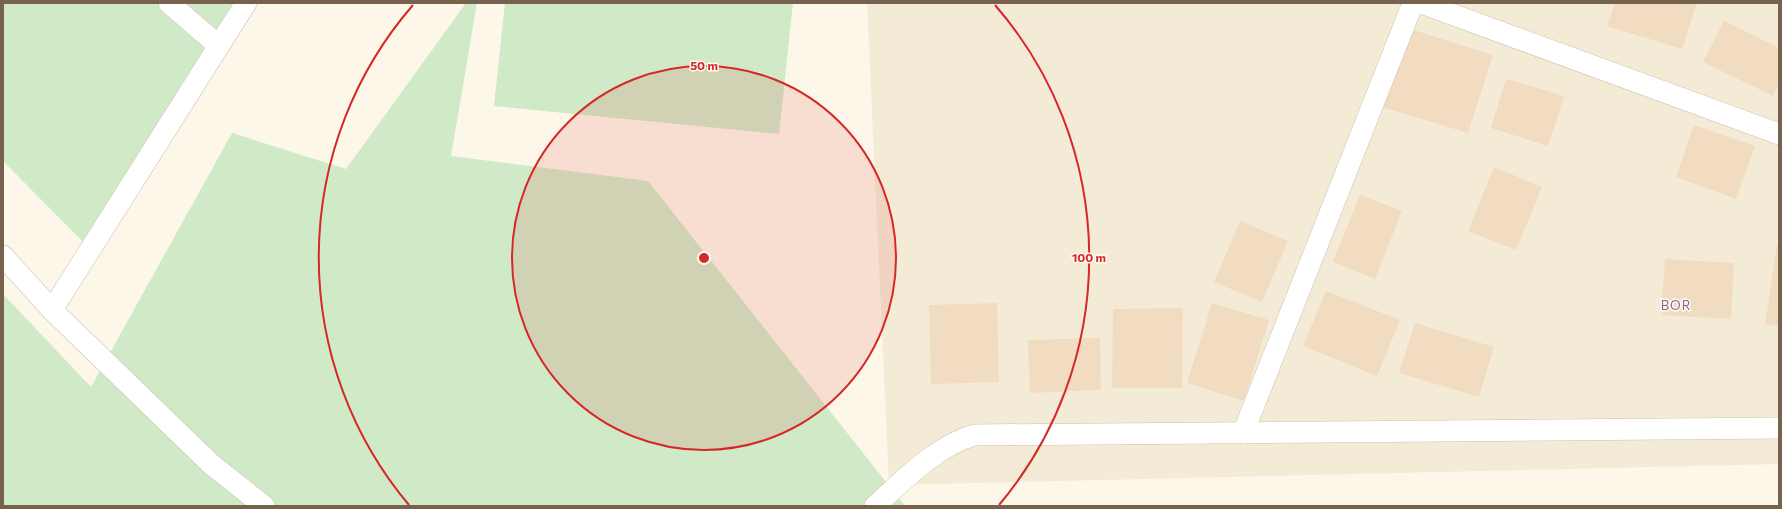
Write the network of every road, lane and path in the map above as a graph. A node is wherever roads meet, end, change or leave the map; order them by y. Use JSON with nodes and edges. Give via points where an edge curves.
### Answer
{"nodes":[{"id":1,"x":169,"y":3,"type":"edge"},
{"id":2,"x":246,"y":3,"type":"edge"},
{"id":3,"x":1413,"y":3,"type":"edge"},
{"id":4,"x":1422,"y":3,"type":"edge"},
{"id":5,"x":219,"y":46,"type":"junction"},
{"id":6,"x":1779,"y":134,"type":"edge"},
{"id":7,"x":3,"y":256,"type":"edge"},
{"id":8,"x":52,"y":310,"type":"junction"},
{"id":9,"x":1779,"y":428,"type":"edge"},
{"id":10,"x":1244,"y":433,"type":"junction"},
{"id":11,"x":264,"y":506,"type":"edge"},
{"id":12,"x":875,"y":506,"type":"edge"}],
"edges":[{"from":1,"to":5,"type":"street"},
{"from":2,"to":5,"type":"street"},
{"from":3,"to":10,"type":"street"},
{"from":4,"to":6,"type":"street"},
{"from":5,"to":8,"type":"street"},
{"from":7,"to":8,"type":"street"},
{"from":8,"to":11,"type":"street","via":[[212,465]]},
{"from":9,"to":10,"type":"street"},
{"from":10,"to":12,"type":"street","via":[[974,435],[946,446]]}]}
